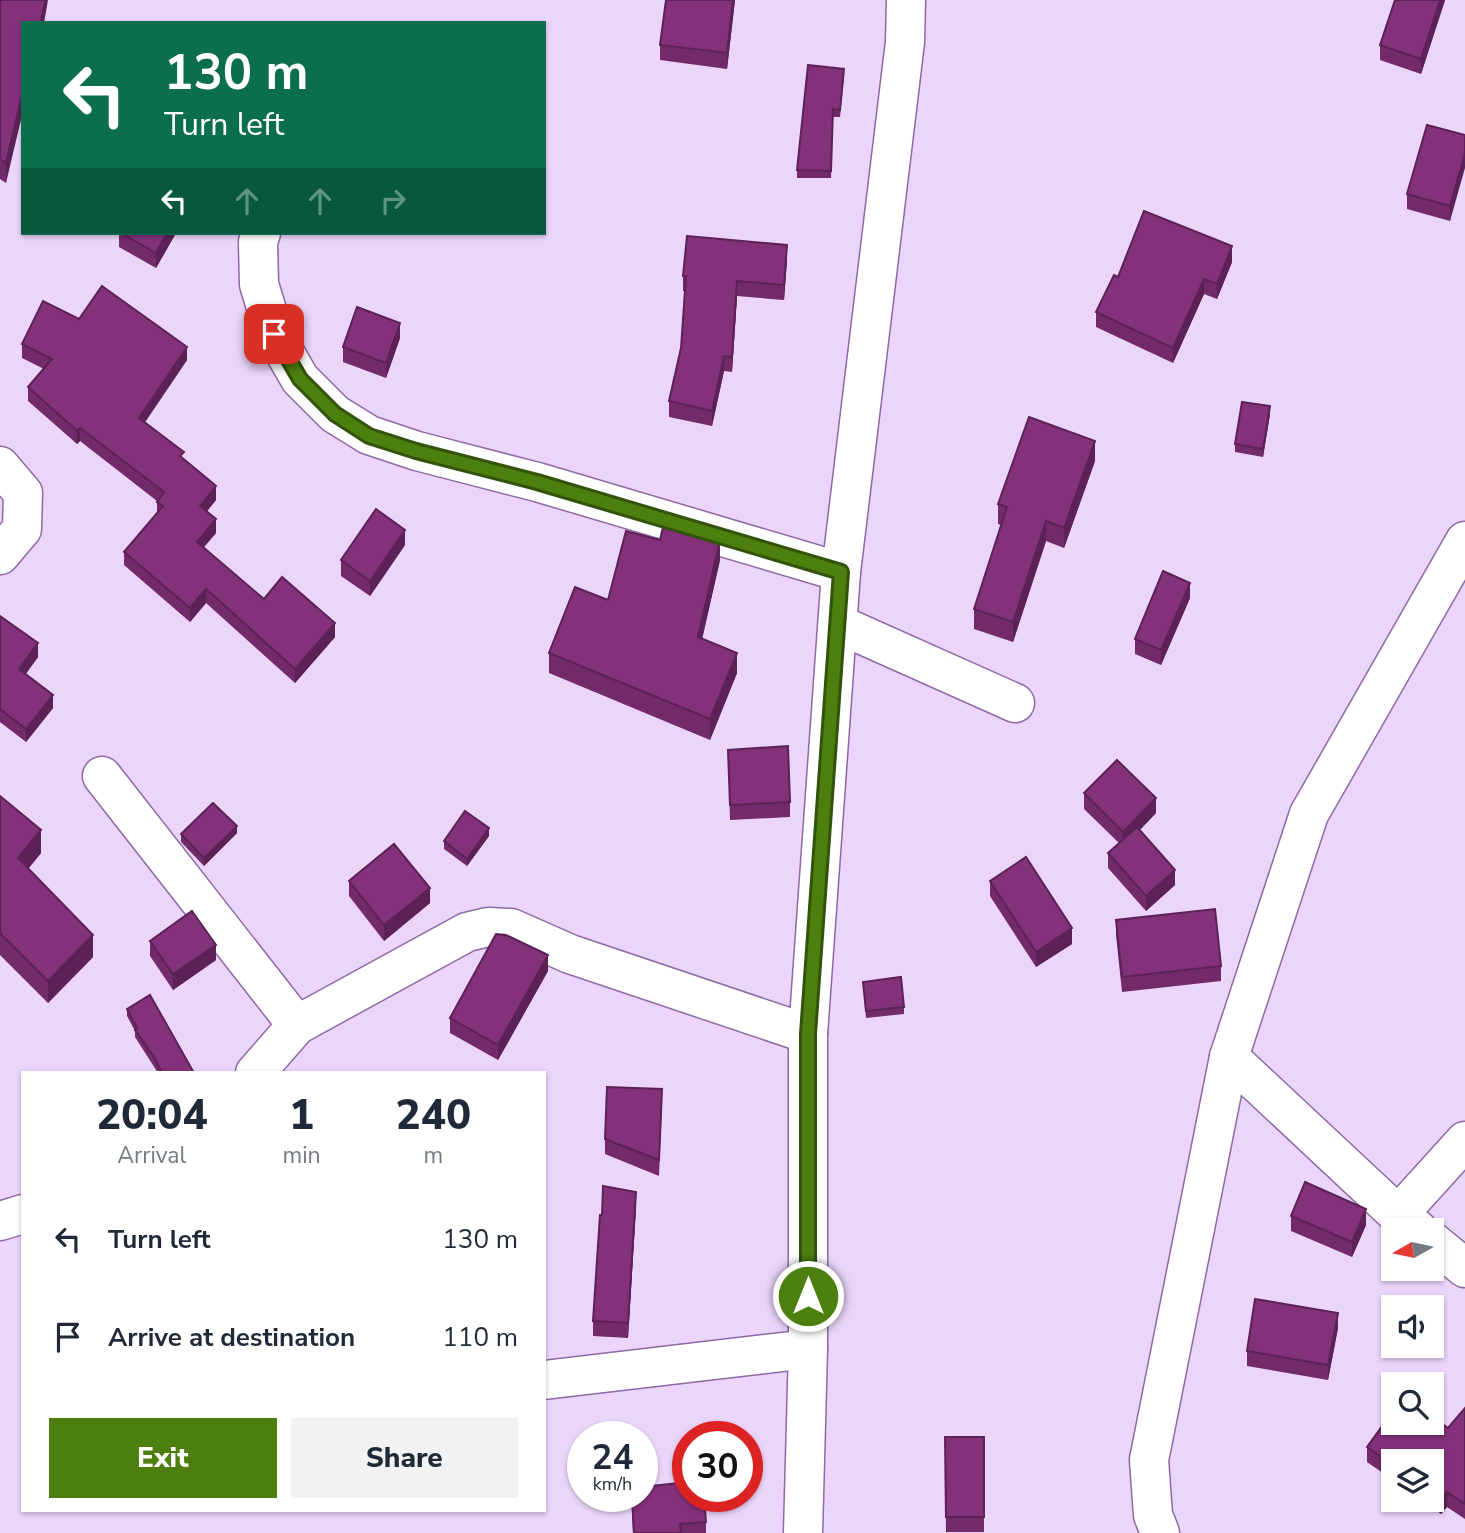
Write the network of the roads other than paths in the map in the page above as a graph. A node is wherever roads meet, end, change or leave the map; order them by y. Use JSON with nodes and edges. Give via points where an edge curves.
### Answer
{"nodes":[{"id":1,"x":906,"y":0,"type":"edge"},
{"id":2,"x":936,"y":0,"type":"edge"},
{"id":3,"x":905,"y":42,"type":"junction"},
{"id":4,"x":260,"y":235,"type":"edge"},
{"id":5,"x":0,"y":466,"type":"edge"},
{"id":6,"x":1465,"y":541,"type":"edge"},
{"id":7,"x":0,"y":555,"type":"edge"},
{"id":8,"x":841,"y":572,"type":"junction"},
{"id":9,"x":838,"y":624,"type":"junction"},
{"id":10,"x":1015,"y":703,"type":"dead end"},
{"id":11,"x":102,"y":776,"type":"dead end"},
{"id":12,"x":297,"y":1025,"type":"junction"},
{"id":13,"x":808,"y":1034,"type":"junction"},
{"id":14,"x":1229,"y":1057,"type":"junction"},
{"id":15,"x":256,"y":1071,"type":"edge"},
{"id":16,"x":1465,"y":1140,"type":"edge"},
{"id":17,"x":21,"y":1215,"type":"edge"},
{"id":18,"x":1404,"y":1218,"type":"edge"},
{"id":19,"x":1411,"y":1218,"type":"edge"},
{"id":20,"x":0,"y":1221,"type":"edge"},
{"id":21,"x":1444,"y":1251,"type":"edge"},
{"id":22,"x":1465,"y":1268,"type":"edge"},
{"id":23,"x":808,"y":1349,"type":"junction"},
{"id":24,"x":546,"y":1380,"type":"edge"},
{"id":25,"x":803,"y":1533,"type":"edge"},
{"id":26,"x":1160,"y":1533,"type":"edge"}],
"edges":[{"from":1,"to":3,"type":"street"},
{"from":2,"to":3,"type":"street"},
{"from":3,"to":8,"type":"street"},
{"from":4,"to":8,"type":"street","via":[[259,284],[274,334],[300,379],[335,414],[369,436]]},
{"from":5,"to":7,"type":"street","via":[[23,494],[22,529]]},
{"from":6,"to":14,"type":"street","via":[[1309,814]]},
{"from":8,"to":9,"type":"street"},
{"from":9,"to":10,"type":"street"},
{"from":9,"to":13,"type":"street"},
{"from":11,"to":12,"type":"street"},
{"from":12,"to":13,"type":"street","via":[[467,932],[488,927],[511,928],[570,954]]},
{"from":12,"to":15,"type":"street"},
{"from":13,"to":23,"type":"street"},
{"from":14,"to":18,"type":"street"},
{"from":14,"to":26,"type":"street","via":[[1149,1460],[1153,1515]]},
{"from":16,"to":19,"type":"street"},
{"from":17,"to":20,"type":"street"},
{"from":21,"to":22,"type":"street"},
{"from":23,"to":24,"type":"street"},
{"from":23,"to":25,"type":"street"}]}
